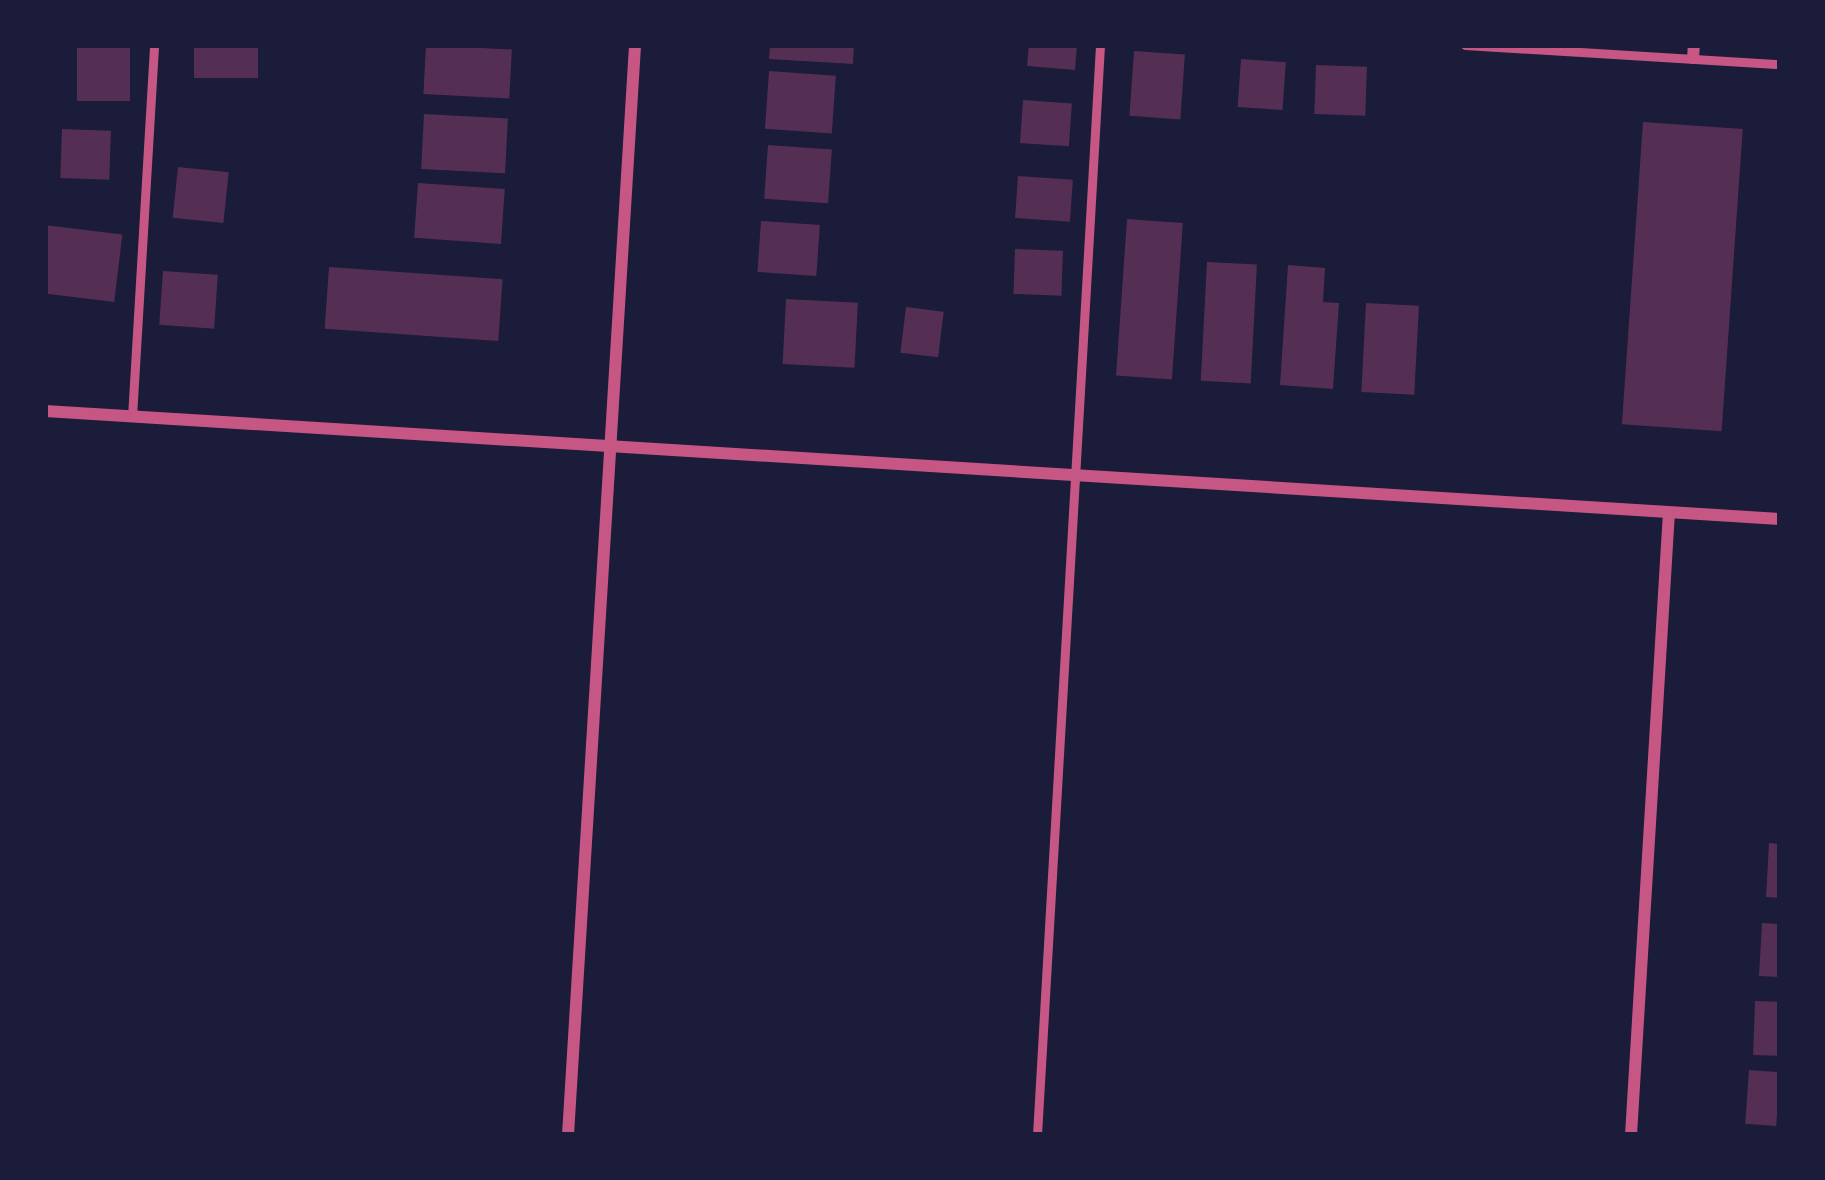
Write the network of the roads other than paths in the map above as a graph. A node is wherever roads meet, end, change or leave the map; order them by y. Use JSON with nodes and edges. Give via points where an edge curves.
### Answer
{"nodes":[{"id":1,"x":154,"y":45,"type":"edge"},
{"id":2,"x":635,"y":45,"type":"edge"},
{"id":3,"x":1100,"y":45,"type":"edge"},
{"id":4,"x":1465,"y":45,"type":"edge"},
{"id":5,"x":1693,"y":52,"type":"edge"},
{"id":6,"x":1780,"y":64,"type":"edge"},
{"id":7,"x":45,"y":411,"type":"edge"},
{"id":8,"x":132,"y":417,"type":"junction"},
{"id":9,"x":609,"y":448,"type":"junction"},
{"id":10,"x":1073,"y":476,"type":"junction"},
{"id":11,"x":1669,"y":512,"type":"junction"},
{"id":12,"x":1780,"y":519,"type":"edge"},
{"id":13,"x":568,"y":1135,"type":"edge"},
{"id":14,"x":1037,"y":1135,"type":"edge"},
{"id":15,"x":1630,"y":1135,"type":"edge"}],
"edges":[{"from":1,"to":8,"type":"lane"},
{"from":2,"to":9,"type":"street"},
{"from":3,"to":10,"type":"lane"},
{"from":4,"to":5,"type":"lane"},
{"from":5,"to":6,"type":"lane"},
{"from":7,"to":8,"type":"street"},
{"from":8,"to":9,"type":"street"},
{"from":9,"to":10,"type":"street"},
{"from":9,"to":13,"type":"street"},
{"from":10,"to":11,"type":"street"},
{"from":10,"to":14,"type":"lane"},
{"from":11,"to":12,"type":"street"},
{"from":11,"to":15,"type":"street"}]}
